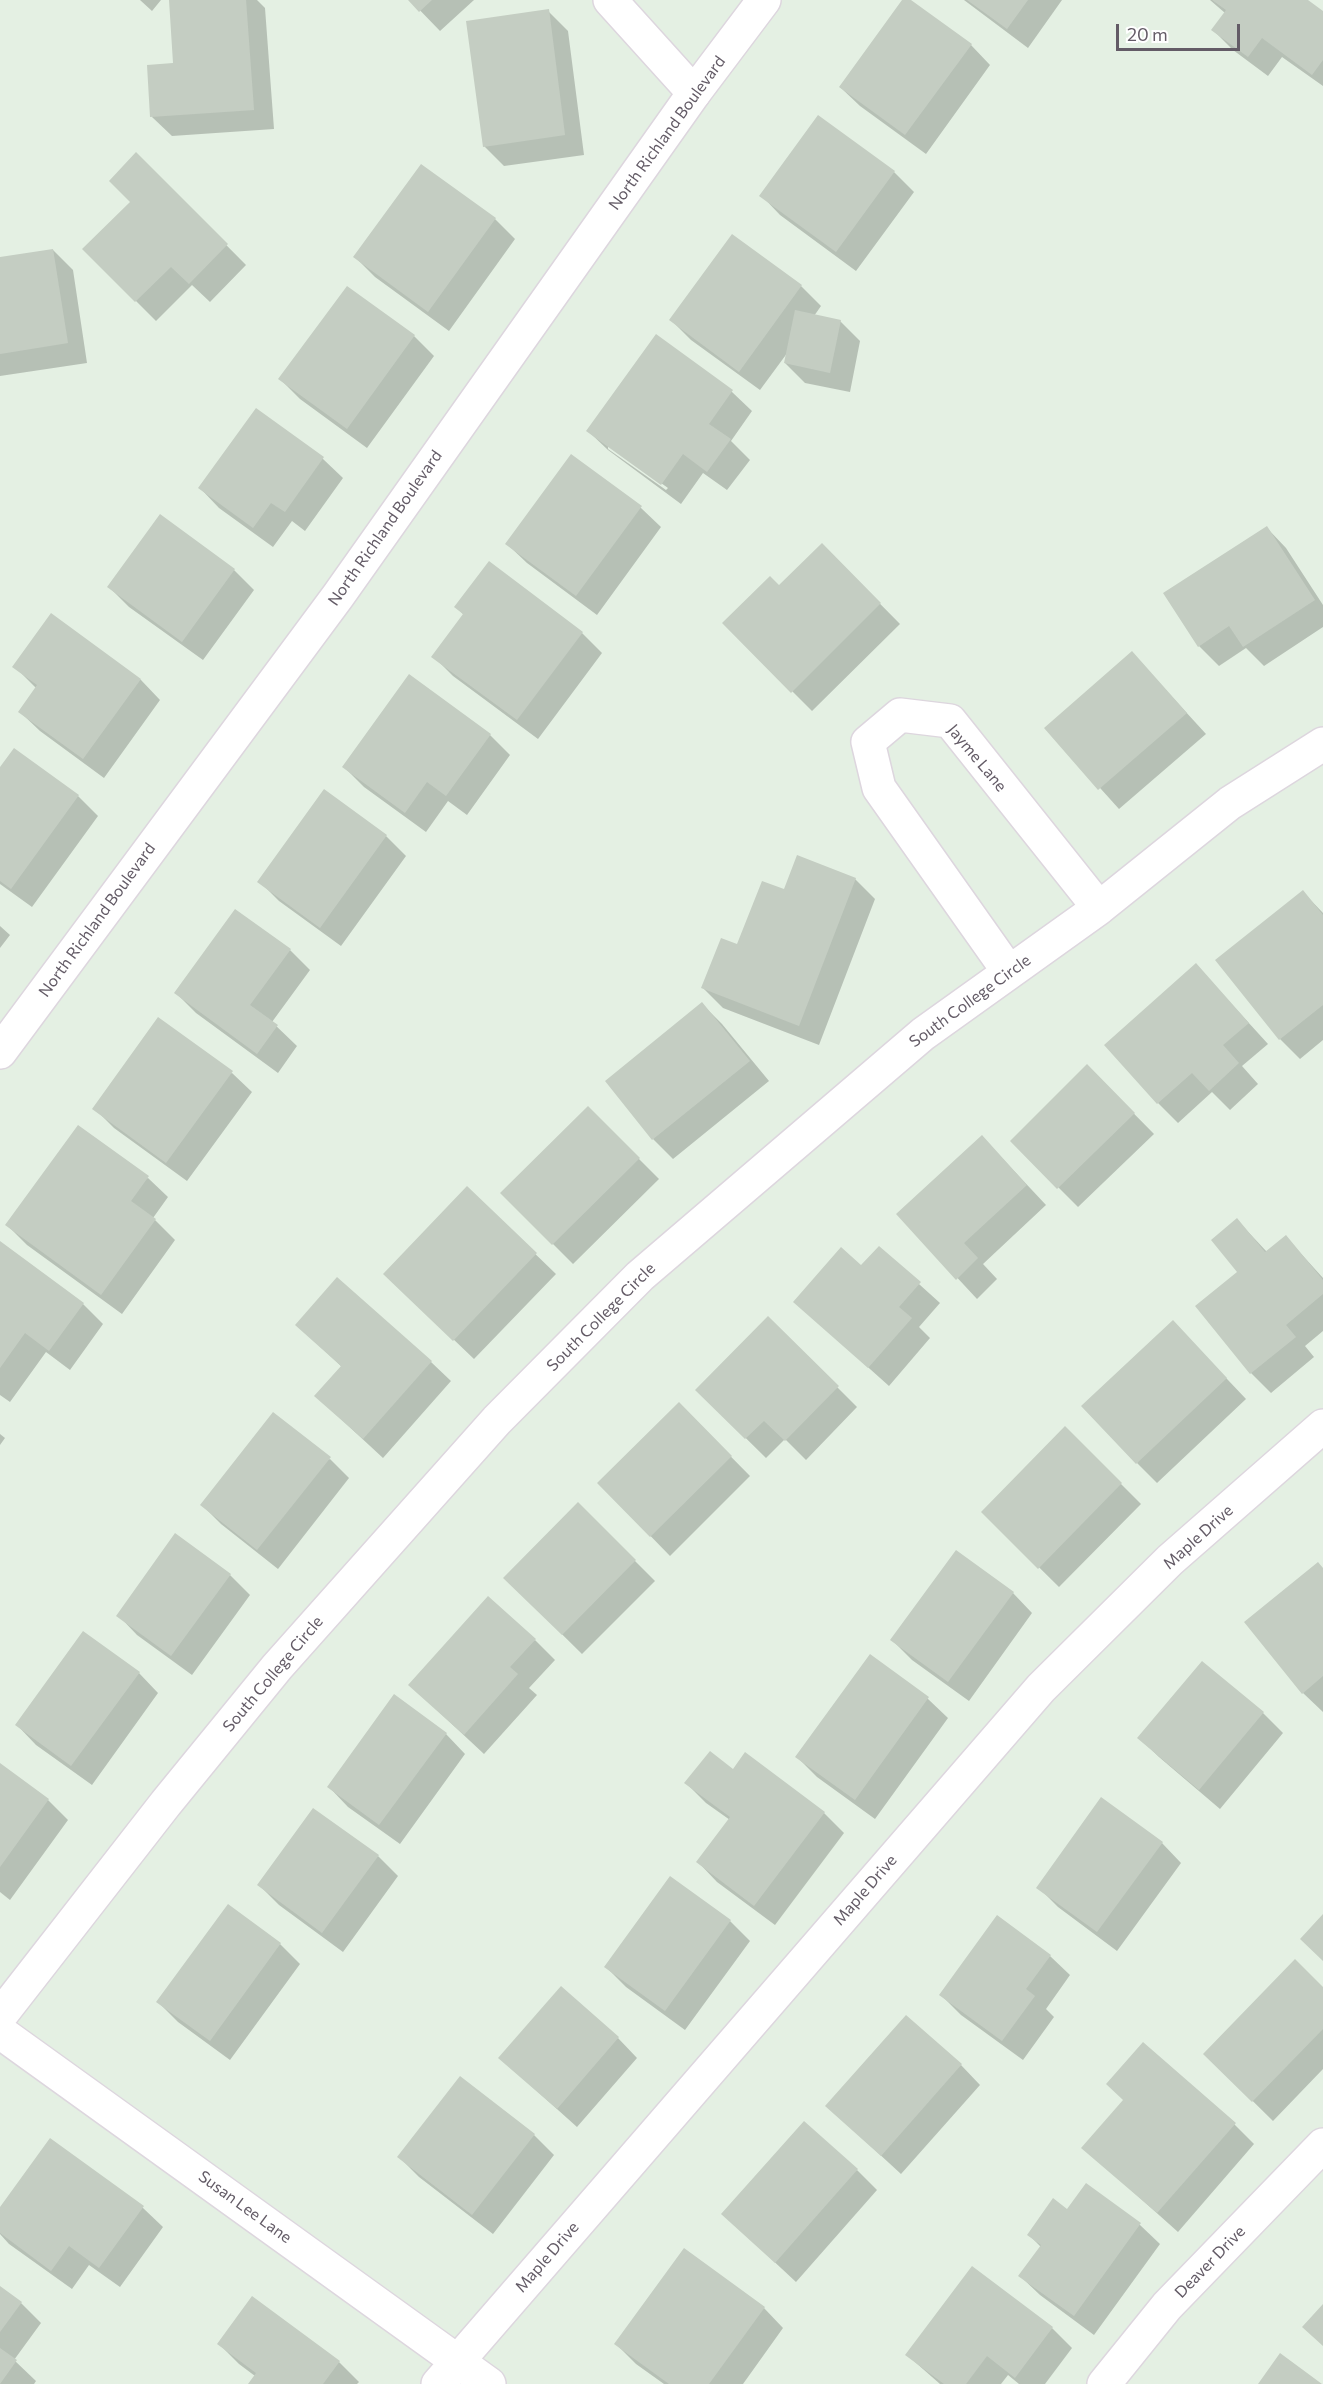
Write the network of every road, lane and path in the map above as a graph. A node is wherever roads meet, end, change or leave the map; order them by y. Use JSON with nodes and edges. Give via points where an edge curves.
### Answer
{"nodes":[{"id":1,"x":610,"y":0,"type":"edge"},
{"id":2,"x":764,"y":0,"type":"edge"},
{"id":3,"x":694,"y":93,"type":"junction"},
{"id":4,"x":1323,"y":744,"type":"edge"},
{"id":5,"x":1099,"y":908,"type":"junction"},
{"id":6,"x":1009,"y":972,"type":"junction"},
{"id":7,"x":0,"y":1052,"type":"edge"},
{"id":8,"x":1323,"y":1426,"type":"edge"},
{"id":9,"x":0,"y":2016,"type":"edge"},
{"id":10,"x":0,"y":2032,"type":"edge"},
{"id":11,"x":1323,"y":2145,"type":"edge"},
{"id":12,"x":447,"y":2372,"type":"edge"},
{"id":13,"x":489,"y":2384,"type":"edge"},
{"id":14,"x":1104,"y":2384,"type":"edge"}],
"edges":[{"from":1,"to":3,"type":"street"},
{"from":2,"to":3,"type":"street","name":"North Richland Boulevard"},
{"from":3,"to":7,"type":"street","name":"North Richland Boulevard","via":[[338,596]]},
{"from":4,"to":5,"type":"street","name":"South College Circle","via":[[1230,803]]},
{"from":5,"to":6,"type":"street","name":"South College Circle"},
{"from":5,"to":6,"type":"street","name":"Jayme Lane","via":[[950,721],[900,715],[868,742],[879,788]]},
{"from":6,"to":9,"type":"street","name":"South College Circle","via":[[923,1034],[640,1276],[497,1420],[277,1666]]},
{"from":8,"to":12,"type":"street","name":"Maple Drive","via":[[1170,1560],[1041,1688]]},
{"from":10,"to":12,"type":"street","name":"Susan Lee Lane"},
{"from":11,"to":14,"type":"street","name":"Deaver Drive","via":[[1167,2306]]},
{"from":12,"to":13,"type":"street","name":"Susan Lee Lane"}]}
